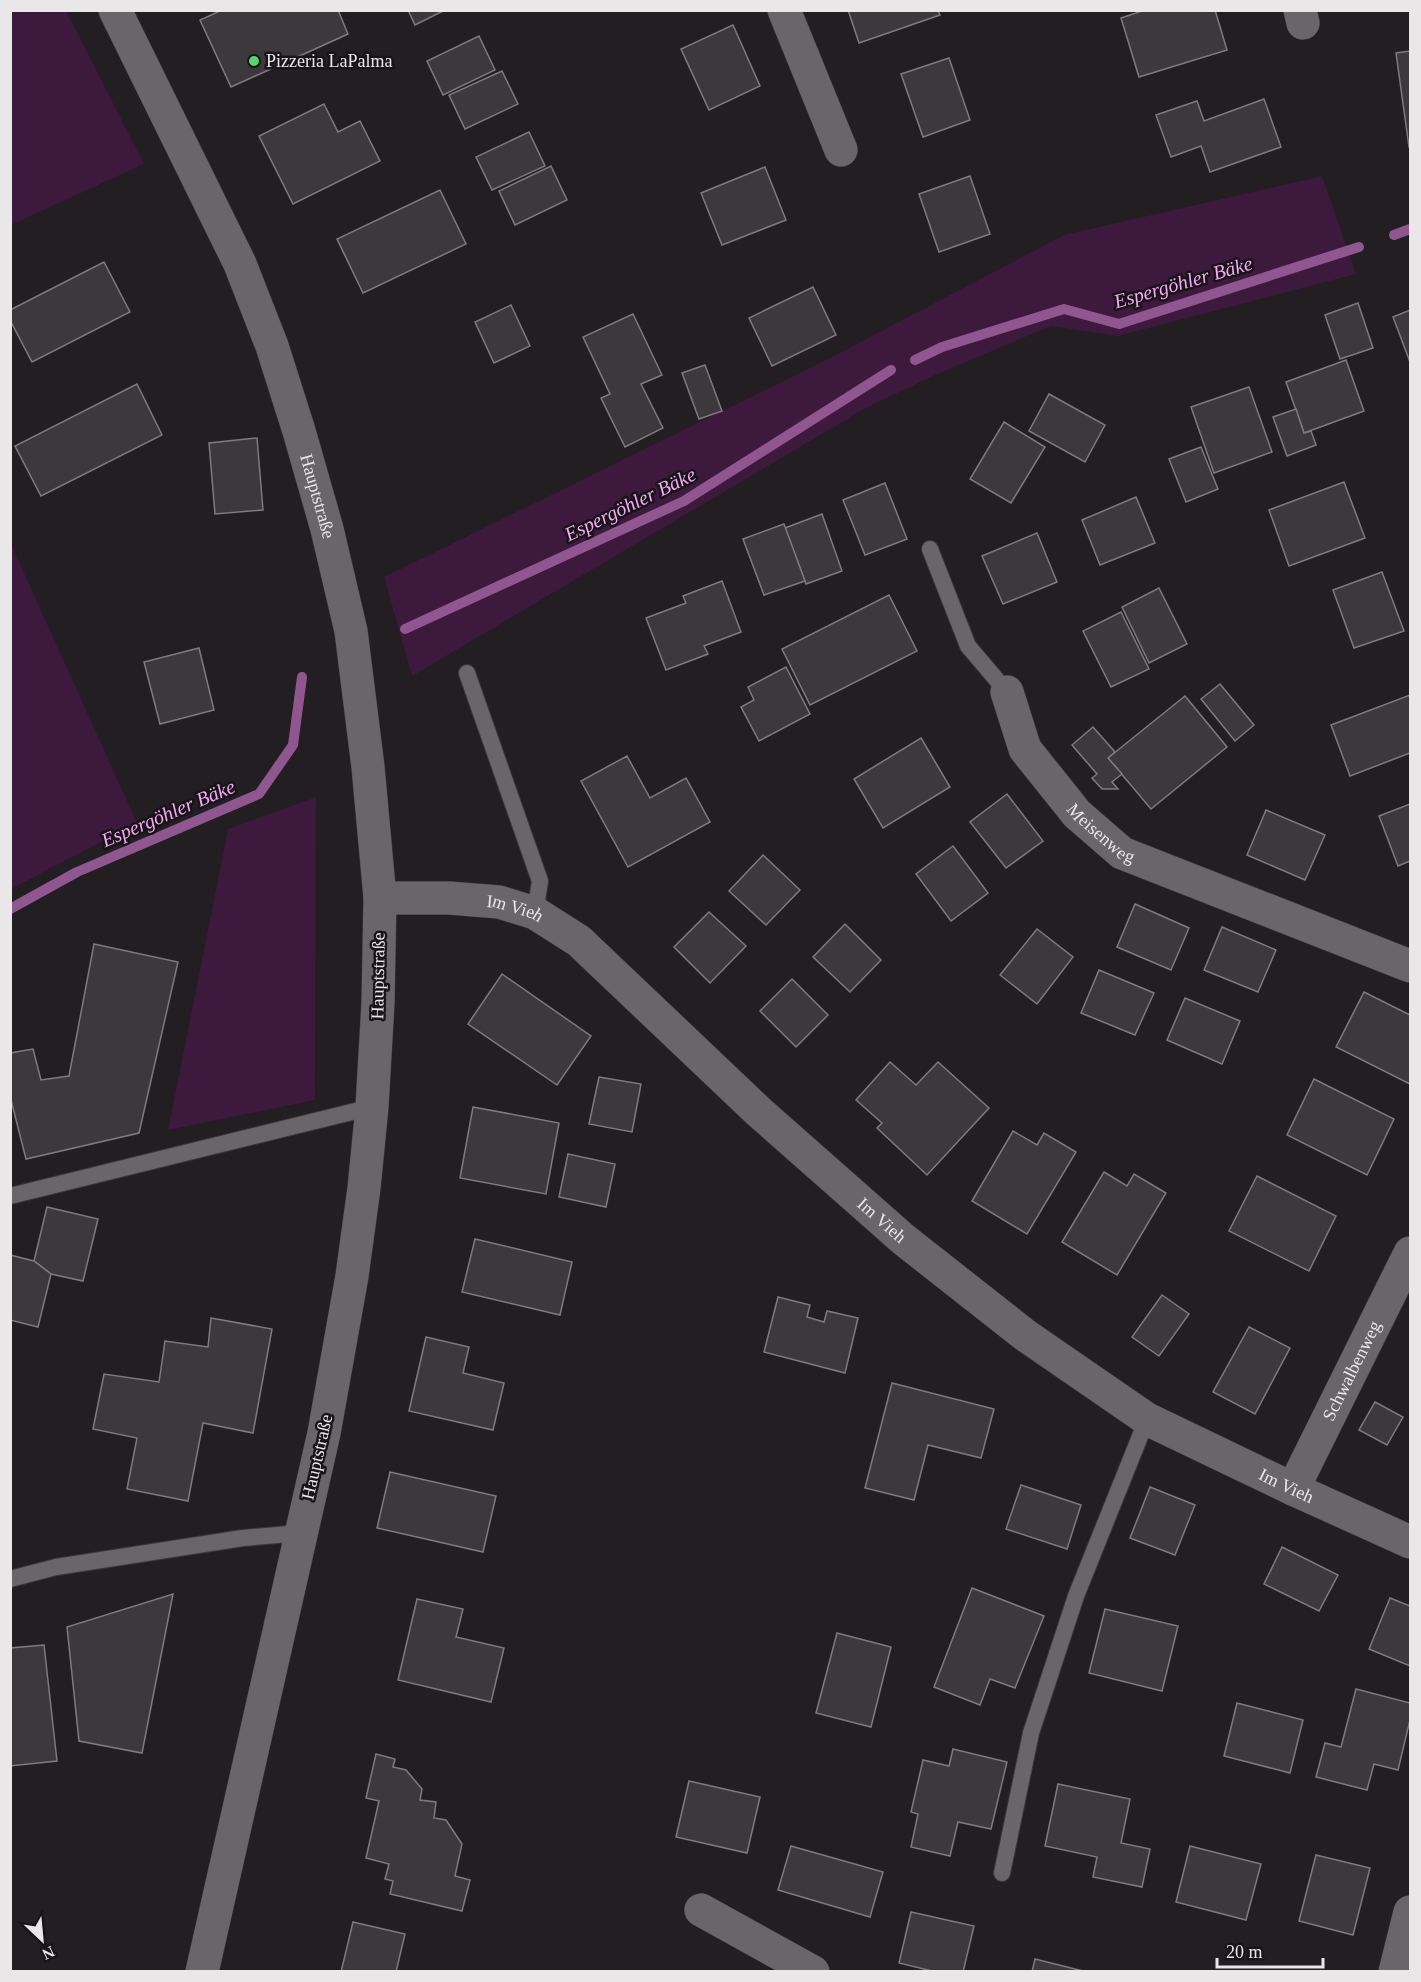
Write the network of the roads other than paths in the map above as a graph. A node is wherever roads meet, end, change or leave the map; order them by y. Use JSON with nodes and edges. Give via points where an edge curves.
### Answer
{"nodes":[{"id":1,"x":115,"y":10,"type":"edge"},
{"id":2,"x":784,"y":10,"type":"edge"},
{"id":3,"x":840,"y":150,"type":"dead end"},
{"id":4,"x":930,"y":549,"type":"dead end"},
{"id":5,"x":467,"y":674,"type":"dead end"},
{"id":6,"x":1007,"y":692,"type":"joint"},
{"id":7,"x":380,"y":898,"type":"junction"},
{"id":8,"x":535,"y":912,"type":"junction"},
{"id":9,"x":1410,"y":966,"type":"edge"},
{"id":10,"x":372,"y":1107,"type":"junction"},
{"id":11,"x":10,"y":1196,"type":"edge"},
{"id":12,"x":1410,"y":1253,"type":"edge"},
{"id":13,"x":1147,"y":1419,"type":"junction"},
{"id":14,"x":1293,"y":1490,"type":"junction"},
{"id":15,"x":300,"y":1533,"type":"junction"},
{"id":16,"x":1410,"y":1542,"type":"edge"},
{"id":17,"x":10,"y":1579,"type":"edge"},
{"id":18,"x":1002,"y":1873,"type":"dead end"},
{"id":19,"x":701,"y":1910,"type":"dead end"},
{"id":20,"x":1410,"y":1912,"type":"edge"},
{"id":21,"x":202,"y":1971,"type":"edge"},
{"id":22,"x":813,"y":1971,"type":"edge"},
{"id":23,"x":1395,"y":1971,"type":"edge"}],
"edges":[{"from":1,"to":7,"type":"street","name":"Hauptstraße","via":[[240,264],[299,431],[351,631]]},
{"from":2,"to":3,"type":"street"},
{"from":4,"to":6,"type":"lane","name":"Meisenweg","via":[[968,646]]},
{"from":5,"to":8,"type":"lane","via":[[540,881]]},
{"from":6,"to":9,"type":"street","name":"Meisenweg","via":[[1025,749],[1077,814],[1122,853]]},
{"from":7,"to":8,"type":"street","name":"Im Vieh","via":[[499,902]]},
{"from":7,"to":10,"type":"street","name":"Hauptstraße"},
{"from":8,"to":13,"type":"street","name":"Im Vieh","via":[[579,941],[758,1111],[903,1239],[1025,1335]]},
{"from":10,"to":11,"type":"lane"},
{"from":10,"to":15,"type":"street","name":"Hauptstraße","via":[[352,1276],[324,1432]]},
{"from":12,"to":14,"type":"street","name":"Schwalbenweg"},
{"from":13,"to":14,"type":"street","name":"Im Vieh"},
{"from":13,"to":18,"type":"lane","via":[[1076,1596],[1030,1733]]},
{"from":14,"to":16,"type":"street","name":"Im Vieh"},
{"from":15,"to":17,"type":"lane","via":[[56,1567]]},
{"from":15,"to":21,"type":"street","name":"Hauptstraße"},
{"from":19,"to":22,"type":"street"},
{"from":20,"to":23,"type":"street"}]}
